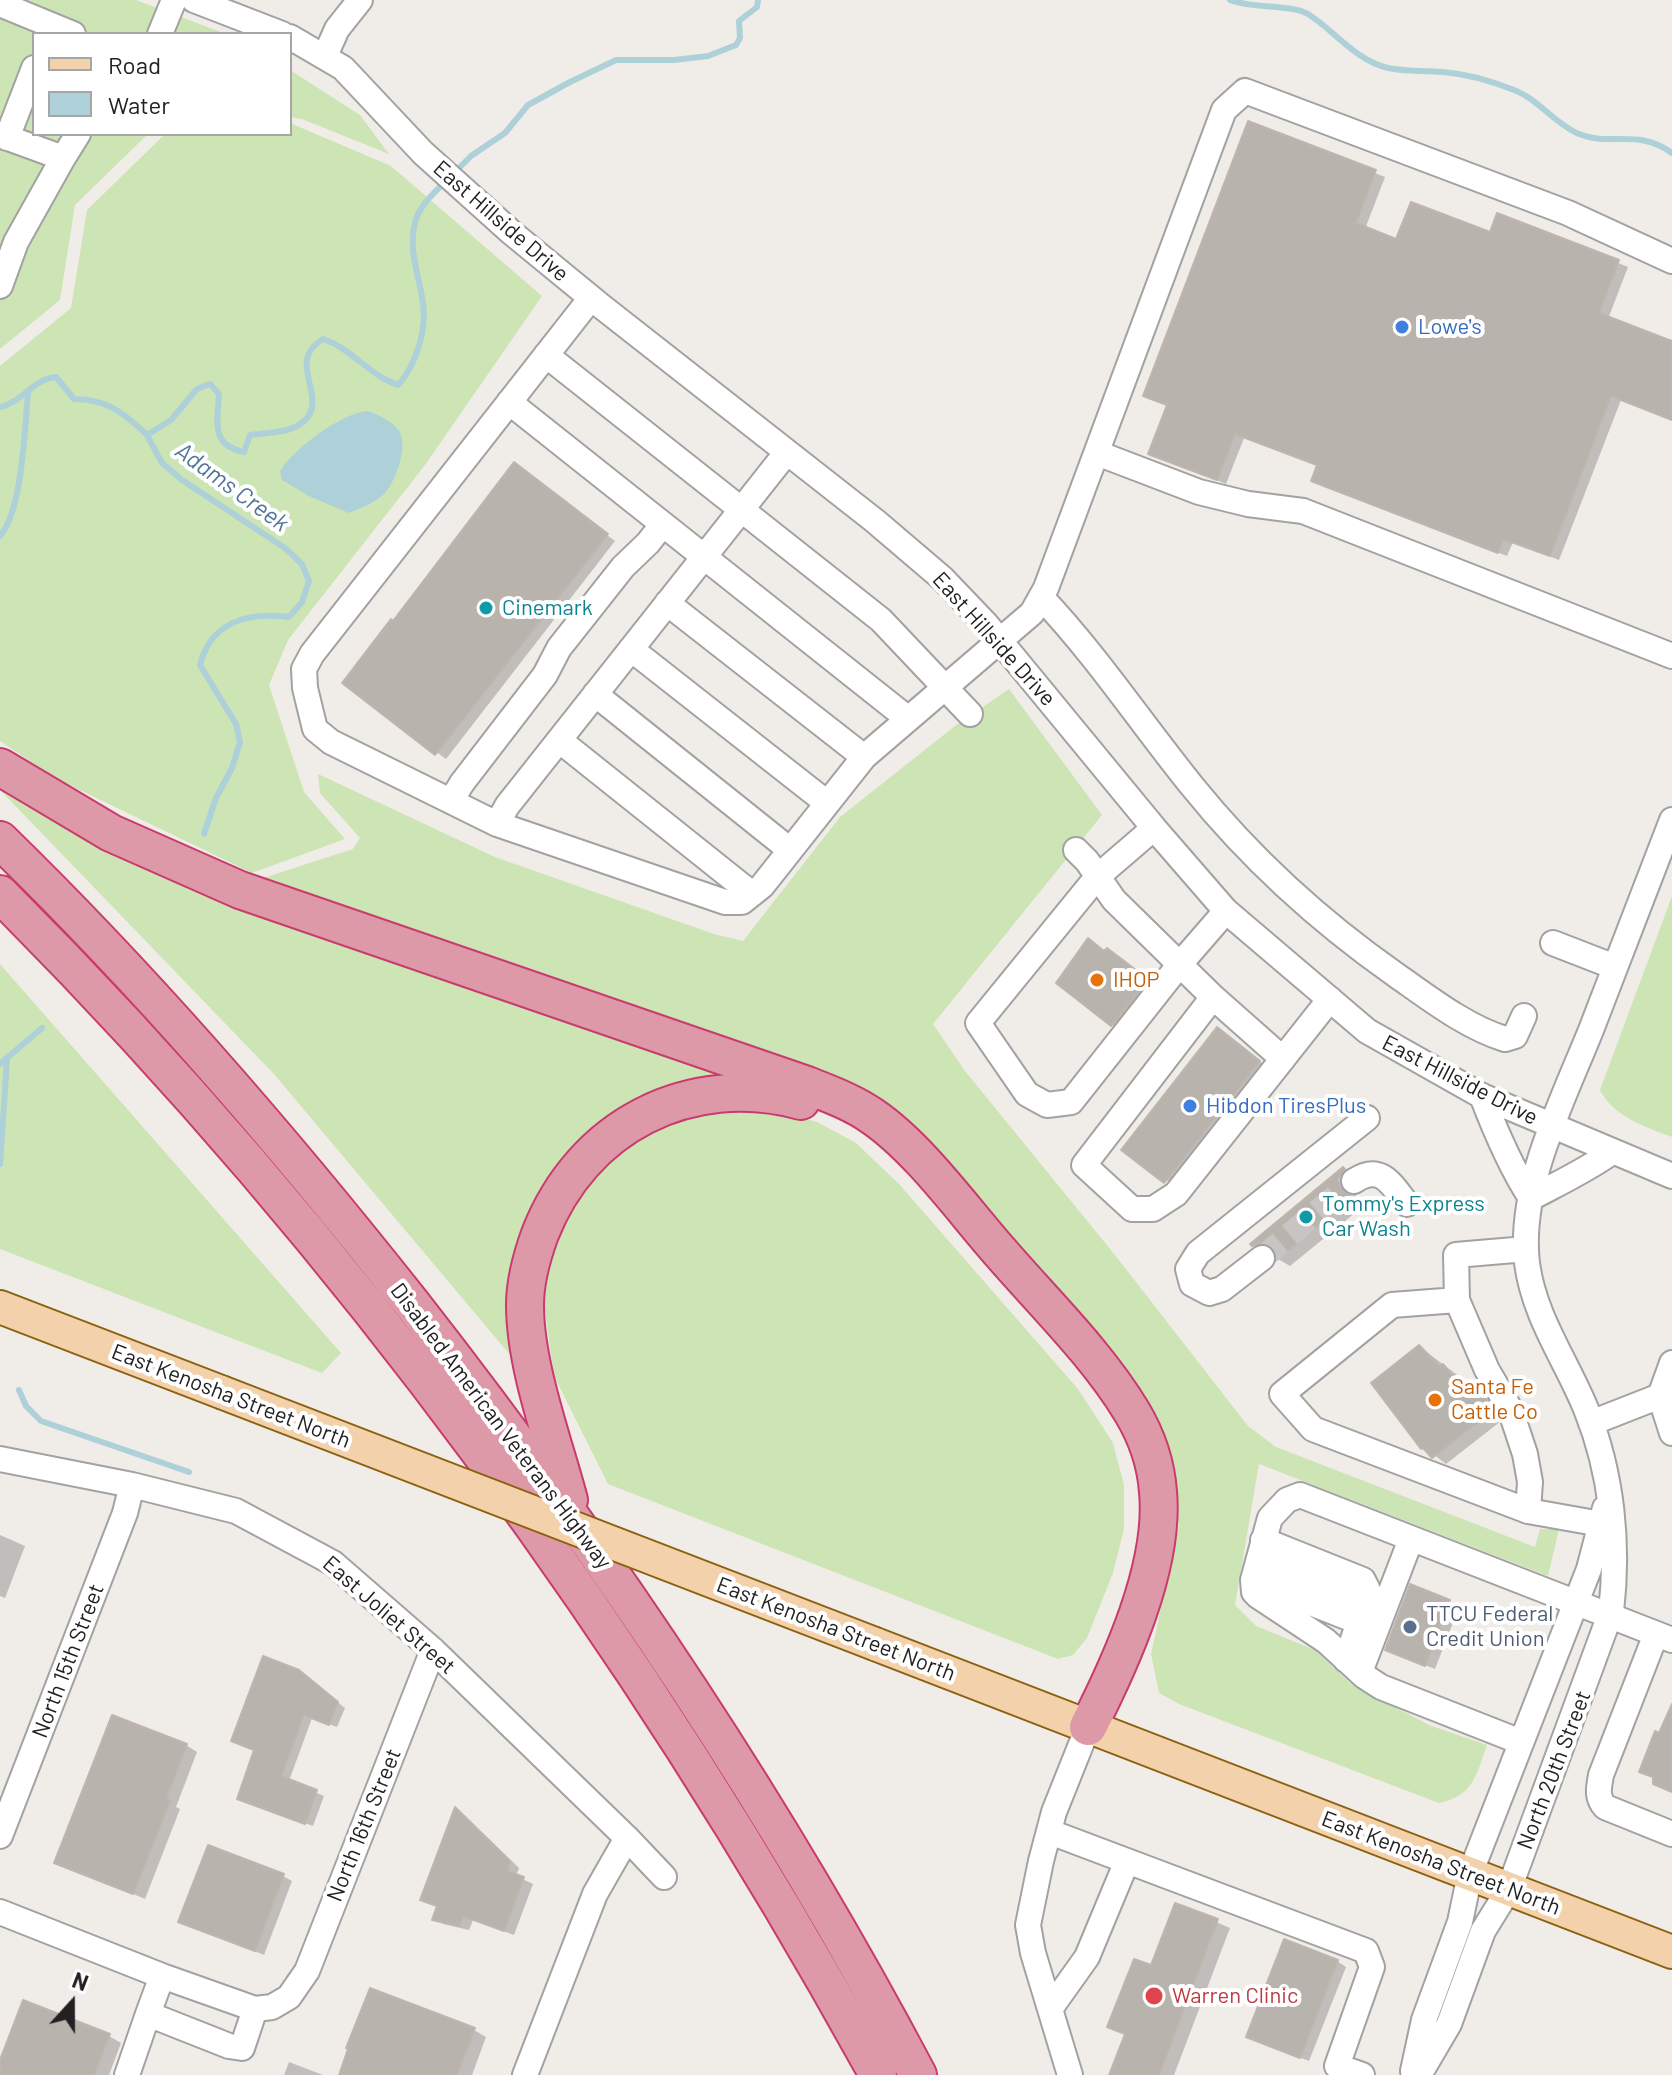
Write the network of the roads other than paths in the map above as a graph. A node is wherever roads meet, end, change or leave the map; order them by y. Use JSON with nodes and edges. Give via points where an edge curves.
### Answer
{"nodes":[{"id":1,"x":174,"y":0,"type":"edge"},
{"id":2,"x":194,"y":0,"type":"edge"},
{"id":3,"x":360,"y":0,"type":"edge"},
{"id":4,"x":0,"y":4,"type":"edge"},
{"id":5,"x":57,"y":31,"type":"edge"},
{"id":6,"x":161,"y":32,"type":"edge"},
{"id":7,"x":277,"y":32,"type":"edge"},
{"id":8,"x":292,"y":38,"type":"edge"},
{"id":9,"x":325,"y":56,"type":"junction"},
{"id":10,"x":32,"y":73,"type":"edge"},
{"id":11,"x":77,"y":136,"type":"edge"},
{"id":12,"x":4,"y":137,"type":"edge"},
{"id":13,"x":63,"y":158,"type":"junction"},
{"id":14,"x":1672,"y":261,"type":"edge"},
{"id":15,"x":0,"y":286,"type":"edge"},
{"id":16,"x":591,"y":298,"type":"junction"},
{"id":17,"x":546,"y":355,"type":"junction"},
{"id":18,"x":509,"y":402,"type":"junction"},
{"id":19,"x":787,"y":452,"type":"junction"},
{"id":20,"x":1097,"y":453,"type":"junction"},
{"id":21,"x":741,"y":510,"type":"junction"},
{"id":22,"x":663,"y":524,"type":"junction"},
{"id":23,"x":704,"y":556,"type":"junction"},
{"id":24,"x":1041,"y":597,"type":"junction"},
{"id":25,"x":667,"y":603,"type":"junction"},
{"id":26,"x":1000,"y":642,"type":"junction"},
{"id":27,"x":631,"y":649,"type":"junction"},
{"id":28,"x":1670,"y":652,"type":"edge"},
{"id":29,"x":945,"y":687,"type":"junction"},
{"id":30,"x":595,"y":694,"type":"junction"},
{"id":31,"x":970,"y":714,"type":"dead end"},
{"id":32,"x":907,"y":718,"type":"junction"},
{"id":33,"x":559,"y":740,"type":"junction"},
{"id":34,"x":864,"y":757,"type":"junction"},
{"id":35,"x":0,"y":767,"type":"edge"},
{"id":36,"x":451,"y":801,"type":"junction"},
{"id":37,"x":827,"y":803,"type":"junction"},
{"id":38,"x":1672,"y":820,"type":"edge"},
{"id":39,"x":497,"y":824,"type":"junction"},
{"id":40,"x":1154,"y":828,"type":"junction"},
{"id":41,"x":0,"y":840,"type":"edge"},
{"id":42,"x":790,"y":850,"type":"junction"},
{"id":43,"x":1076,"y":850,"type":"dead end"},
{"id":44,"x":1097,"y":877,"type":"junction"},
{"id":45,"x":0,"y":894,"type":"edge"},
{"id":46,"x":752,"y":894,"type":"junction"},
{"id":47,"x":1226,"y":911,"type":"junction"},
{"id":48,"x":0,"y":924,"type":"edge"},
{"id":49,"x":1553,"y":943,"type":"dead end"},
{"id":50,"x":58,"y":951,"type":"junction"},
{"id":51,"x":1180,"y":964,"type":"junction"},
{"id":52,"x":1615,"y":967,"type":"junction"},
{"id":53,"x":1213,"y":997,"type":"junction"},
{"id":54,"x":1330,"y":999,"type":"junction"},
{"id":55,"x":1524,"y":1016,"type":"dead end"},
{"id":56,"x":1283,"y":1059,"type":"junction"},
{"id":57,"x":1482,"y":1096,"type":"junction"},
{"id":58,"x":1367,"y":1118,"type":"dead end"},
{"id":59,"x":1553,"y":1127,"type":"junction"},
{"id":60,"x":1612,"y":1152,"type":"junction"},
{"id":61,"x":1672,"y":1176,"type":"edge"},
{"id":62,"x":1354,"y":1181,"type":"tunnel mouth"},
{"id":63,"x":1531,"y":1198,"type":"junction"},
{"id":64,"x":1407,"y":1204,"type":"dead end"},
{"id":65,"x":1526,"y":1249,"type":"junction"},
{"id":66,"x":1262,"y":1258,"type":"tunnel mouth"},
{"id":67,"x":1457,"y":1300,"type":"junction"},
{"id":68,"x":0,"y":1307,"type":"edge"},
{"id":69,"x":1672,"y":1363,"type":"edge"},
{"id":70,"x":1666,"y":1399,"type":"edge"},
{"id":71,"x":1591,"y":1423,"type":"junction"},
{"id":72,"x":1672,"y":1433,"type":"edge"},
{"id":73,"x":0,"y":1459,"type":"edge"},
{"id":74,"x":132,"y":1485,"type":"junction"},
{"id":75,"x":1609,"y":1495,"type":"junction"},
{"id":76,"x":1528,"y":1511,"type":"junction"},
{"id":77,"x":576,"y":1523,"type":"junction"},
{"id":78,"x":1601,"y":1524,"type":"junction"},
{"id":79,"x":1411,"y":1539,"type":"junction"},
{"id":80,"x":1258,"y":1565,"type":"junction"},
{"id":81,"x":1575,"y":1603,"type":"junction"},
{"id":82,"x":1363,"y":1611,"type":"junction"},
{"id":83,"x":1610,"y":1616,"type":"junction"},
{"id":84,"x":1666,"y":1631,"type":"edge"},
{"id":85,"x":433,"y":1650,"type":"junction"},
{"id":86,"x":1353,"y":1666,"type":"junction"},
{"id":87,"x":1088,"y":1727,"type":"junction"},
{"id":88,"x":1521,"y":1742,"type":"junction"},
{"id":89,"x":1050,"y":1832,"type":"junction"},
{"id":90,"x":1672,"y":1834,"type":"edge"},
{"id":91,"x":0,"y":1836,"type":"edge"},
{"id":92,"x":627,"y":1838,"type":"junction"},
{"id":93,"x":1127,"y":1861,"type":"junction"},
{"id":94,"x":1470,"y":1874,"type":"junction"},
{"id":95,"x":664,"y":1877,"type":"dead end"},
{"id":96,"x":1509,"y":1889,"type":"junction"},
{"id":97,"x":0,"y":1912,"type":"edge"},
{"id":98,"x":1672,"y":1952,"type":"edge"},
{"id":99,"x":162,"y":1976,"type":"junction"},
{"id":100,"x":255,"y":2009,"type":"junction"},
{"id":101,"x":1050,"y":2009,"type":"junction"},
{"id":102,"x":148,"y":2014,"type":"junction"},
{"id":103,"x":127,"y":2075,"type":"edge"},
{"id":104,"x":525,"y":2075,"type":"edge"},
{"id":105,"x":878,"y":2075,"type":"edge"},
{"id":106,"x":918,"y":2075,"type":"edge"},
{"id":107,"x":1070,"y":2075,"type":"edge"},
{"id":108,"x":1362,"y":2075,"type":"edge"},
{"id":109,"x":1412,"y":2075,"type":"edge"},
{"id":110,"x":1419,"y":2075,"type":"edge"}],
"edges":[{"from":1,"to":6,"type":"street"},
{"from":2,"to":7,"type":"street"},
{"from":3,"to":9,"type":"street","via":[[337,29]]},
{"from":4,"to":5,"type":"street"},
{"from":8,"to":9,"type":"street","name":"East Hillside Drive"},
{"from":9,"to":16,"type":"street","name":"East Hillside Drive","via":[[359,83],[475,201]]},
{"from":10,"to":12,"type":"street"},
{"from":11,"to":13,"type":"street"},
{"from":12,"to":13,"type":"street"},
{"from":13,"to":15,"type":"street","via":[[16,242]]},
{"from":14,"to":20,"type":"street","via":[[1568,213],[1245,91],[1224,110]]},
{"from":16,"to":17,"type":"street"},
{"from":16,"to":19,"type":"street","name":"East Hillside Drive"},
{"from":17,"to":18,"type":"street"},
{"from":17,"to":21,"type":"street"},
{"from":18,"to":22,"type":"street"},
{"from":18,"to":36,"type":"street","via":[[304,669],[315,729],[331,742]]},
{"from":19,"to":21,"type":"street"},
{"from":19,"to":26,"type":"street","name":"East Hillside Drive","via":[[943,579]]},
{"from":20,"to":24,"type":"street"},
{"from":20,"to":28,"type":"street","via":[[1199,492],[1303,511]]},
{"from":21,"to":23,"type":"street"},
{"from":21,"to":29,"type":"street","via":[[881,620]]},
{"from":22,"to":23,"type":"street"},
{"from":22,"to":36,"type":"street","via":[[559,648],[545,675]]},
{"from":23,"to":25,"type":"street"},
{"from":23,"to":32,"type":"street"},
{"from":24,"to":26,"type":"street","via":[[1032,613]]},
{"from":24,"to":55,"type":"street","via":[[1252,855],[1353,946],[1474,1026],[1505,1039],[1515,1036]]},
{"from":25,"to":27,"type":"street"},
{"from":25,"to":34,"type":"street"},
{"from":26,"to":29,"type":"street"},
{"from":26,"to":40,"type":"street","name":"East Hillside Drive"},
{"from":27,"to":30,"type":"street"},
{"from":27,"to":37,"type":"street"},
{"from":29,"to":31,"type":"street"},
{"from":29,"to":32,"type":"street"},
{"from":30,"to":33,"type":"street"},
{"from":30,"to":42,"type":"street"},
{"from":32,"to":34,"type":"street"},
{"from":33,"to":39,"type":"street"},
{"from":33,"to":46,"type":"street"},
{"from":34,"to":37,"type":"street"},
{"from":35,"to":87,"type":"highway","via":[[111,833],[240,890],[807,1085],[873,1116],[927,1169],[1113,1383],[1146,1437],[1158,1489],[1158,1540],[1110,1684]]},
{"from":36,"to":39,"type":"street"},
{"from":37,"to":42,"type":"street"},
{"from":38,"to":52,"type":"street","name":"North 20th Street"},
{"from":39,"to":46,"type":"street","via":[[725,902],[742,902]]},
{"from":40,"to":44,"type":"street"},
{"from":40,"to":47,"type":"street","name":"East Hillside Drive"},
{"from":41,"to":77,"type":"highway","name":"Disabled American Veterans Highway","via":[[267,1127],[482,1394]]},
{"from":42,"to":46,"type":"street"},
{"from":43,"to":44,"type":"street"},
{"from":44,"to":51,"type":"street"},
{"from":44,"to":51,"type":"street","via":[[978,1023],[1027,1094],[1047,1105],[1071,1102]]},
{"from":45,"to":50,"type":"highway","name":"Disabled American Veterans Highway"},
{"from":47,"to":51,"type":"street"},
{"from":47,"to":54,"type":"street","name":"East Hillside Drive"},
{"from":48,"to":50,"type":"highway"},
{"from":49,"to":52,"type":"street"},
{"from":50,"to":105,"type":"highway","name":"Disabled American Veterans Highway","via":[[220,1127],[435,1392],[688,1755]]},
{"from":51,"to":53,"type":"street"},
{"from":52,"to":59,"type":"street","name":"North 20th Street"},
{"from":53,"to":56,"type":"street"},
{"from":53,"to":56,"type":"street","via":[[1084,1165],[1132,1209],[1153,1209],[1176,1194]]},
{"from":54,"to":56,"type":"street"},
{"from":54,"to":57,"type":"street","name":"East Hillside Drive","via":[[1367,1031]]},
{"from":57,"to":59,"type":"street","name":"East Hillside Drive"},
{"from":57,"to":63,"type":"street","via":[[1514,1173]]},
{"from":58,"to":66,"type":"street","via":[[1198,1253],[1188,1269],[1192,1284],[1209,1293]]},
{"from":59,"to":60,"type":"street","name":"East Hillside Drive"},
{"from":59,"to":63,"type":"street","name":"North 20th Street"},
{"from":60,"to":61,"type":"street","name":"East Hillside Drive"},
{"from":60,"to":63,"type":"street"},
{"from":62,"to":64,"type":"street","via":[[1366,1173],[1380,1174]]},
{"from":63,"to":65,"type":"street","name":"North 20th Street"},
{"from":65,"to":67,"type":"street","via":[[1456,1255]]},
{"from":65,"to":71,"type":"street","name":"North 20th Street","via":[[1546,1331]]},
{"from":67,"to":76,"type":"street","via":[[1510,1409],[1530,1482]]},
{"from":67,"to":76,"type":"street","via":[[1392,1305],[1282,1394],[1313,1429]]},
{"from":68,"to":87,"type":"main road","name":"East Kenosha Street North","bridge":true},
{"from":69,"to":70,"type":"street"},
{"from":70,"to":71,"type":"street"},
{"from":70,"to":72,"type":"street"},
{"from":71,"to":75,"type":"street","name":"North 20th Street"},
{"from":73,"to":74,"type":"street","name":"East Joliet Street"},
{"from":74,"to":85,"type":"street","name":"East Joliet Street","via":[[236,1511],[283,1533],[333,1563]]},
{"from":74,"to":91,"type":"street","name":"North 15th Street"},
{"from":75,"to":78,"type":"street","name":"North 20th Street"},
{"from":75,"to":83,"type":"street","name":"North 20th Street","via":[[1615,1556]]},
{"from":76,"to":78,"type":"street"},
{"from":77,"to":87,"type":"highway","via":[[533,1364],[525,1302],[536,1245],[559,1193],[597,1147],[665,1106],[737,1092],[787,1097],[824,1108],[859,1126],[905,1166],[1093,1385],[1133,1447],[1143,1533],[1131,1586],[1093,1678]]},
{"from":77,"to":106,"type":"highway","name":"Disabled American Veterans Highway","via":[[738,1764]]},
{"from":78,"to":81,"type":"street","name":"North 20th Street"},
{"from":79,"to":80,"type":"street","via":[[1296,1495],[1272,1514]]},
{"from":79,"to":81,"type":"street"},
{"from":79,"to":86,"type":"street"},
{"from":80,"to":82,"type":"street"},
{"from":80,"to":82,"type":"street","via":[[1359,1577]]},
{"from":80,"to":86,"type":"street"},
{"from":81,"to":83,"type":"street"},
{"from":81,"to":88,"type":"street","name":"North 20th Street"},
{"from":82,"to":86,"type":"street"},
{"from":83,"to":84,"type":"street"},
{"from":83,"to":96,"type":"street","name":"North 20th Street"},
{"from":84,"to":90,"type":"street","via":[[1598,1790],[1605,1807]]},
{"from":85,"to":92,"type":"street","name":"East Joliet Street"},
{"from":85,"to":100,"type":"street","name":"North 16th Street","via":[[307,1971],[289,1997]]},
{"from":86,"to":88,"type":"street","via":[[1381,1687]]},
{"from":87,"to":89,"type":"street"},
{"from":87,"to":94,"type":"main road","name":"East Kenosha Street North"},
{"from":88,"to":94,"type":"street","name":"North 20th Street"},
{"from":89,"to":93,"type":"street"},
{"from":89,"to":101,"type":"street","via":[[1028,1925]]},
{"from":92,"to":95,"type":"street","name":"East Joliet Street"},
{"from":92,"to":104,"type":"street","via":[[595,1894]]},
{"from":93,"to":101,"type":"street","via":[[1087,1957]]},
{"from":93,"to":108,"type":"street","via":[[1366,1951],[1372,1967],[1337,2066]]},
{"from":94,"to":96,"type":"main road","name":"East Kenosha Street North"},
{"from":94,"to":109,"type":"street","name":"North 20th Street"},
{"from":96,"to":98,"type":"main road","name":"East Kenosha Street North"},
{"from":96,"to":110,"type":"street","name":"North 20th Street","via":[[1483,1931],[1449,2024]]},
{"from":97,"to":99,"type":"street"},
{"from":99,"to":100,"type":"street"},
{"from":99,"to":102,"type":"street"},
{"from":100,"to":102,"type":"street","via":[[242,2048]]},
{"from":101,"to":107,"type":"street"},
{"from":102,"to":103,"type":"street"}]}
